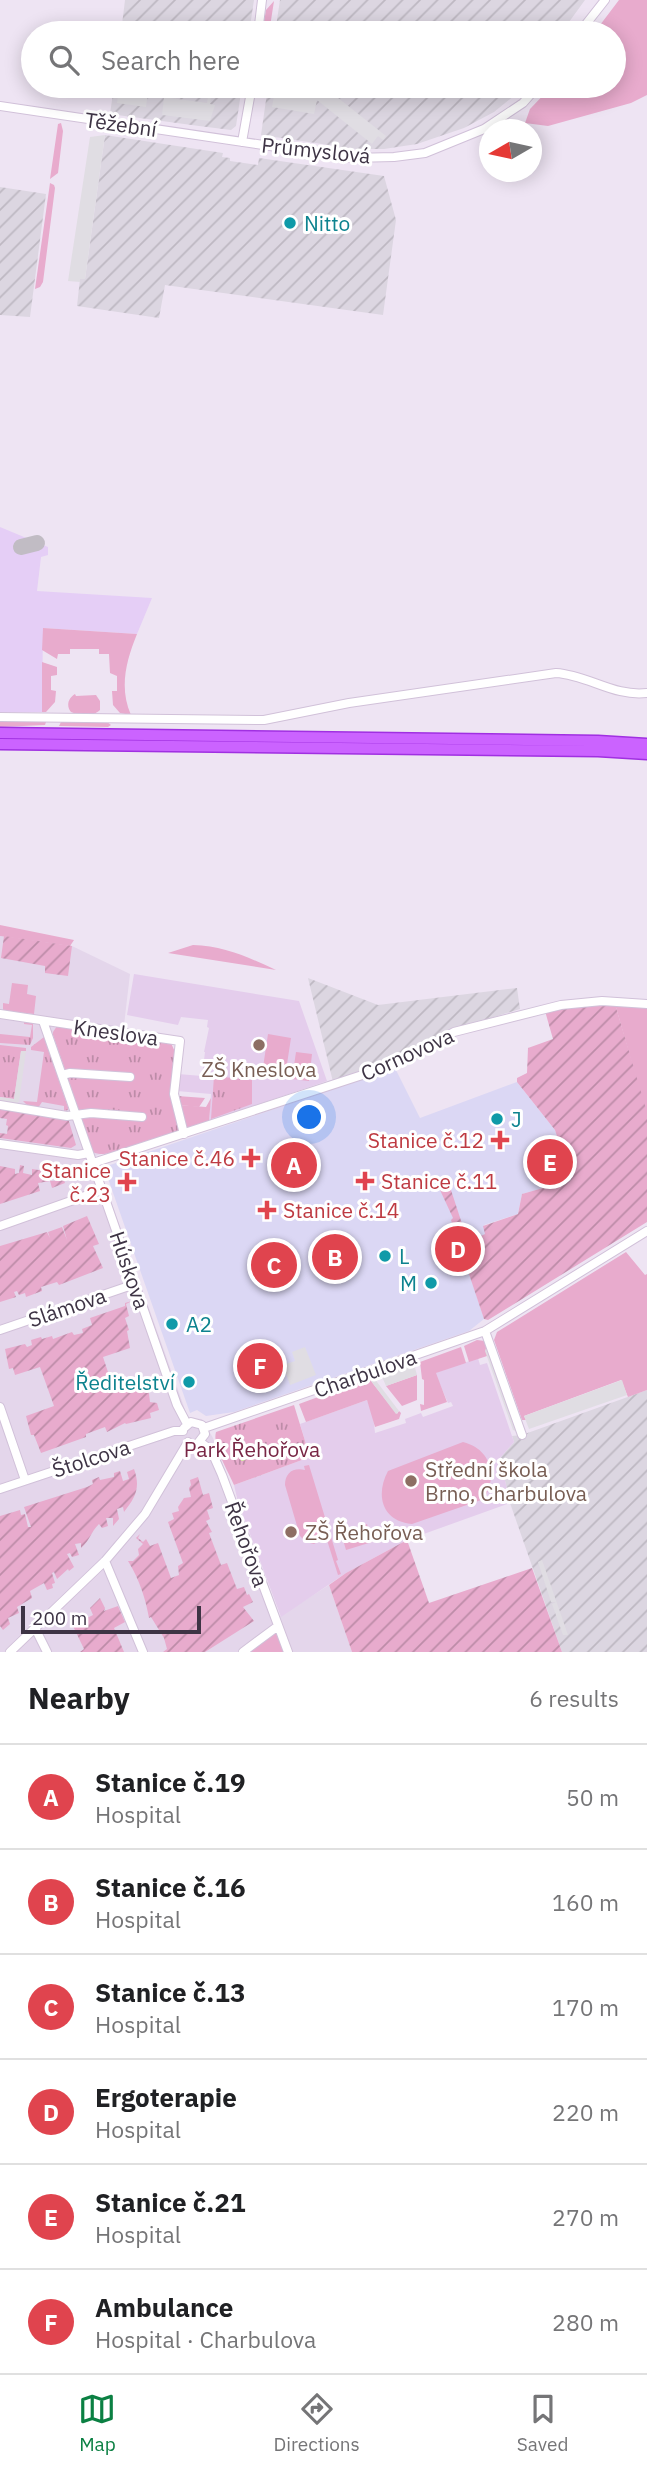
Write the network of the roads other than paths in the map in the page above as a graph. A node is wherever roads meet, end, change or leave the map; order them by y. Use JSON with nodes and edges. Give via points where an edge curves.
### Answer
{"nodes":[{"id":1,"x":262,"y":0,"type":"edge"},
{"id":2,"x":604,"y":0,"type":"edge"},
{"id":3,"x":259,"y":21,"type":"edge"},
{"id":4,"x":588,"y":21,"type":"edge"},
{"id":5,"x":250,"y":98,"type":"edge"},
{"id":6,"x":527,"y":98,"type":"edge"},
{"id":7,"x":0,"y":106,"type":"edge"},
{"id":8,"x":242,"y":142,"type":"junction"},
{"id":9,"x":647,"y":693,"type":"edge"},
{"id":10,"x":0,"y":716,"type":"edge"},
{"id":11,"x":0,"y":733,"type":"edge"},
{"id":12,"x":0,"y":744,"type":"edge"},
{"id":13,"x":647,"y":744,"type":"edge"},
{"id":14,"x":647,"y":754,"type":"edge"},
{"id":15,"x":647,"y":1004,"type":"edge"},
{"id":16,"x":0,"y":1014,"type":"edge"},
{"id":17,"x":43,"y":1021,"type":"junction"},
{"id":18,"x":62,"y":1075,"type":"junction"},
{"id":19,"x":130,"y":1077,"type":"dead end"},
{"id":20,"x":0,"y":1105,"type":"edge"},
{"id":21,"x":76,"y":1115,"type":"junction"},
{"id":22,"x":142,"y":1117,"type":"dead end"},
{"id":23,"x":184,"y":1134,"type":"junction"},
{"id":24,"x":0,"y":1144,"type":"edge"},
{"id":25,"x":89,"y":1153,"type":"junction"},
{"id":26,"x":93,"y":1163,"type":"junction"},
{"id":27,"x":102,"y":1190,"type":"junction"},
{"id":28,"x":0,"y":1226,"type":"edge"},
{"id":29,"x":647,"y":1231,"type":"edge"},
{"id":30,"x":135,"y":1284,"type":"junction"},
{"id":31,"x":0,"y":1330,"type":"edge"},
{"id":32,"x":485,"y":1331,"type":"junction"},
{"id":33,"x":0,"y":1407,"type":"edge"},
{"id":34,"x":185,"y":1428,"type":"junction"},
{"id":35,"x":204,"y":1428,"type":"junction"},
{"id":36,"x":522,"y":1435,"type":"dead end"},
{"id":37,"x":188,"y":1442,"type":"junction"},
{"id":38,"x":200,"y":1442,"type":"junction"},
{"id":39,"x":25,"y":1480,"type":"junction"},
{"id":40,"x":0,"y":1489,"type":"edge"},
{"id":41,"x":105,"y":1561,"type":"junction"},
{"id":42,"x":278,"y":1626,"type":"junction"},
{"id":43,"x":35,"y":1629,"type":"junction"},
{"id":44,"x":10,"y":1652,"type":"edge"},
{"id":45,"x":47,"y":1652,"type":"edge"},
{"id":46,"x":143,"y":1652,"type":"edge"},
{"id":47,"x":243,"y":1652,"type":"edge"},
{"id":48,"x":288,"y":1652,"type":"edge"}],
"edges":[{"from":1,"to":3,"type":"street"},
{"from":2,"to":4,"type":"street"},
{"from":5,"to":8,"type":"street"},
{"from":6,"to":8,"type":"street","name":"Průmyslová","via":[[484,129],[425,153],[351,158]]},
{"from":7,"to":8,"type":"street","name":"Těžební"},
{"from":9,"to":10,"type":"street","via":[[612,690],[558,673],[264,720]]},
{"from":11,"to":13,"type":"highway"},
{"from":12,"to":14,"type":"highway"},
{"from":15,"to":23,"type":"street","name":"Cornovova","via":[[602,1001],[561,1005],[454,1032],[399,1063]]},
{"from":16,"to":17,"type":"street","name":"Kneslova"},
{"from":17,"to":18,"type":"street","name":"Húskova"},
{"from":17,"to":23,"type":"street","name":"Kneslova","via":[[180,1041],[174,1094]]},
{"from":18,"to":19,"type":"street"},
{"from":18,"to":21,"type":"street","name":"Húskova"},
{"from":20,"to":21,"type":"street"},
{"from":21,"to":22,"type":"street"},
{"from":21,"to":25,"type":"street","name":"Húskova"},
{"from":23,"to":26,"type":"street","name":"Cornovova"},
{"from":24,"to":25,"type":"street"},
{"from":25,"to":26,"type":"street","name":"Húskova"},
{"from":26,"to":27,"type":"street","name":"Húskova"},
{"from":27,"to":28,"type":"street"},
{"from":27,"to":30,"type":"street","name":"Húskova"},
{"from":29,"to":32,"type":"street","name":"Charbulova"},
{"from":30,"to":31,"type":"street","name":"Slámova"},
{"from":30,"to":34,"type":"street","name":"Húskova"},
{"from":32,"to":35,"type":"street","name":"Charbulova"},
{"from":32,"to":36,"type":"street"},
{"from":33,"to":39,"type":"street"},
{"from":34,"to":35,"type":"street","via":[[197,1422]]},
{"from":34,"to":37,"type":"street"},
{"from":34,"to":39,"type":"street","name":"Štolcova"},
{"from":35,"to":38,"type":"street"},
{"from":37,"to":38,"type":"street"},
{"from":37,"to":41,"type":"street","via":[[145,1514]]},
{"from":38,"to":42,"type":"street","name":"Řehořova","via":[[211,1450],[222,1475]]},
{"from":39,"to":40,"type":"street","name":"Štolcova"},
{"from":41,"to":43,"type":"street"},
{"from":41,"to":46,"type":"street"},
{"from":42,"to":47,"type":"street"},
{"from":42,"to":48,"type":"street","name":"Řehořova"},
{"from":43,"to":44,"type":"street"},
{"from":43,"to":45,"type":"street"}]}
